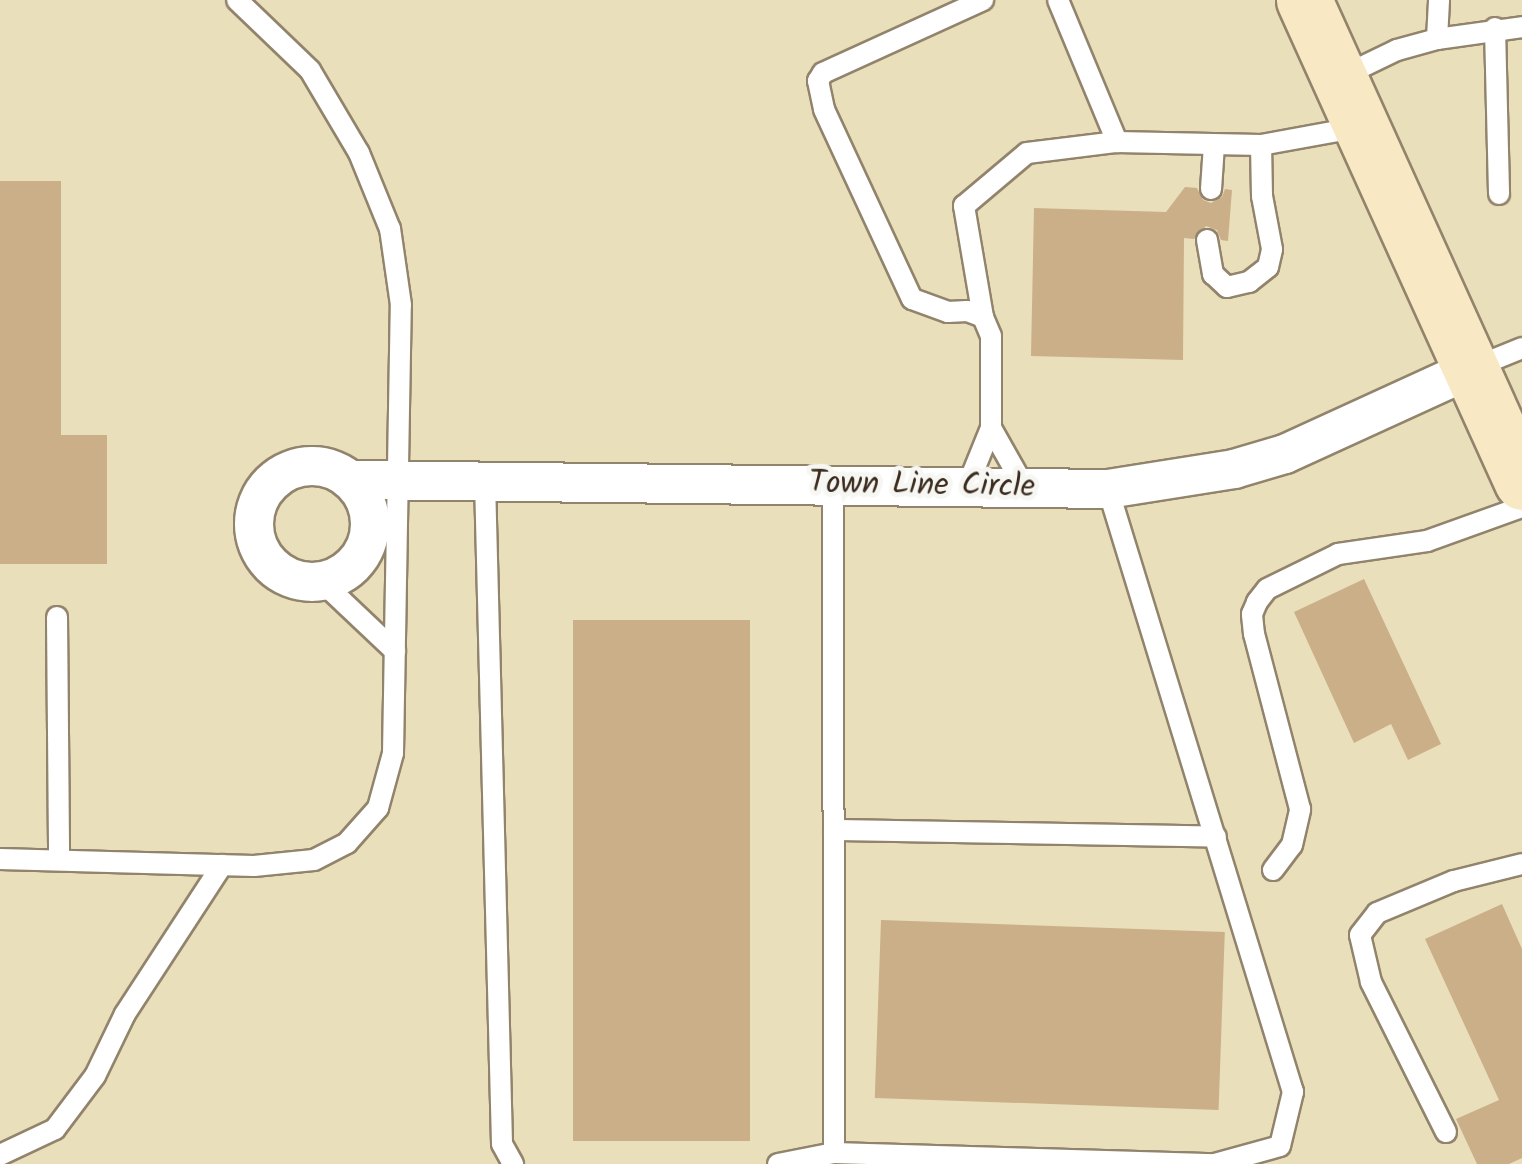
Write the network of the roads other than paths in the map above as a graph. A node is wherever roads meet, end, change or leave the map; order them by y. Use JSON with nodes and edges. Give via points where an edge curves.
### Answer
{"nodes":[{"id":1,"x":236,"y":0,"type":"edge"},
{"id":2,"x":983,"y":0,"type":"edge"},
{"id":3,"x":1058,"y":0,"type":"edge"},
{"id":4,"x":1304,"y":0,"type":"edge"},
{"id":5,"x":1439,"y":0,"type":"edge"},
{"id":6,"x":1522,"y":27,"type":"edge"},
{"id":7,"x":1494,"y":28,"type":"junction"},
{"id":8,"x":1437,"y":39,"type":"junction"},
{"id":9,"x":1339,"y":78,"type":"junction"},
{"id":10,"x":1362,"y":127,"type":"junction"},
{"id":11,"x":1117,"y":142,"type":"junction"},
{"id":12,"x":1214,"y":145,"type":"junction"},
{"id":13,"x":1262,"y":145,"type":"junction"},
{"id":14,"x":1211,"y":188,"type":"dead end"},
{"id":15,"x":1499,"y":194,"type":"dead end"},
{"id":16,"x":1207,"y":240,"type":"dead end"},
{"id":17,"x":983,"y":317,"type":"junction"},
{"id":18,"x":1522,"y":348,"type":"edge"},
{"id":19,"x":1471,"y":369,"type":"junction"},
{"id":20,"x":991,"y":428,"type":"junction"},
{"id":21,"x":351,"y":480,"type":"junction"},
{"id":22,"x":398,"y":480,"type":"junction"},
{"id":23,"x":486,"y":481,"type":"junction"},
{"id":24,"x":1522,"y":482,"type":"edge"},
{"id":25,"x":833,"y":485,"type":"junction"},
{"id":26,"x":966,"y":487,"type":"junction"},
{"id":27,"x":1025,"y":488,"type":"junction"},
{"id":28,"x":1108,"y":488,"type":"junction"},
{"id":29,"x":1522,"y":507,"type":"edge"},
{"id":30,"x":322,"y":581,"type":"junction"},
{"id":31,"x":56,"y":617,"type":"dead end"},
{"id":32,"x":395,"y":651,"type":"junction"},
{"id":33,"x":834,"y":830,"type":"junction"},
{"id":34,"x":1216,"y":837,"type":"junction"},
{"id":35,"x":0,"y":858,"type":"edge"},
{"id":36,"x":59,"y":860,"type":"junction"},
{"id":37,"x":1522,"y":864,"type":"edge"},
{"id":38,"x":222,"y":865,"type":"junction"},
{"id":39,"x":1273,"y":870,"type":"dead end"},
{"id":40,"x":1446,"y":1132,"type":"dead end"},
{"id":41,"x":834,"y":1154,"type":"junction"},
{"id":42,"x":0,"y":1155,"type":"edge"},
{"id":43,"x":513,"y":1164,"type":"edge"},
{"id":44,"x":778,"y":1164,"type":"edge"}],
"edges":[{"from":1,"to":22,"type":"lane","via":[[310,70],[360,153],[390,228],[402,305]]},
{"from":2,"to":17,"type":"lane","via":[[818,81],[824,109],[912,300]]},
{"from":3,"to":11,"type":"lane"},
{"from":4,"to":9,"type":"street"},
{"from":5,"to":8,"type":"lane"},
{"from":6,"to":7,"type":"lane"},
{"from":7,"to":8,"type":"lane"},
{"from":7,"to":15,"type":"lane"},
{"from":8,"to":9,"type":"lane"},
{"from":9,"to":10,"type":"street"},
{"from":10,"to":13,"type":"lane"},
{"from":10,"to":19,"type":"street"},
{"from":11,"to":12,"type":"lane"},
{"from":11,"to":17,"type":"lane","via":[[1027,153],[964,206]]},
{"from":12,"to":13,"type":"lane"},
{"from":12,"to":14,"type":"lane"},
{"from":13,"to":16,"type":"lane","via":[[1268,267],[1249,282],[1227,287],[1212,274]]},
{"from":17,"to":20,"type":"lane","via":[[992,355]]},
{"from":18,"to":19,"type":"lane"},
{"from":19,"to":24,"type":"street"},
{"from":19,"to":28,"type":"street","name":"Town Line Circle","via":[[1285,454],[1234,469]]},
{"from":20,"to":26,"type":"lane"},
{"from":20,"to":27,"type":"lane"},
{"from":21,"to":22,"type":"street","name":"Town Line Circle"},
{"from":21,"to":30,"type":"street","via":[[369,512],[365,549],[354,564]]},
{"from":21,"to":30,"type":"street","name":"Town Line Circle","via":[[315,466],[296,468],[264,491],[256,509],[259,548],[270,564],[303,581]]},
{"from":22,"to":23,"type":"street","name":"Town Line Circle"},
{"from":22,"to":32,"type":"lane"},
{"from":23,"to":25,"type":"street","name":"Town Line Circle"},
{"from":23,"to":43,"type":"lane","via":[[502,1144]]},
{"from":25,"to":26,"type":"street","name":"Town Line Circle"},
{"from":25,"to":33,"type":"lane"},
{"from":26,"to":27,"type":"street","name":"Town Line Circle"},
{"from":27,"to":28,"type":"street","name":"Town Line Circle"},
{"from":28,"to":34,"type":"lane"},
{"from":29,"to":39,"type":"lane","via":[[1428,541],[1338,554],[1267,589],[1257,602],[1254,634],[1300,809],[1292,845]]},
{"from":30,"to":32,"type":"lane"},
{"from":31,"to":36,"type":"lane"},
{"from":32,"to":38,"type":"lane","via":[[393,753],[378,808],[348,844],[314,860]]},
{"from":33,"to":34,"type":"lane"},
{"from":33,"to":41,"type":"lane"},
{"from":34,"to":41,"type":"lane","via":[[1293,1092],[1280,1146],[1215,1164]]},
{"from":35,"to":36,"type":"lane"},
{"from":36,"to":38,"type":"lane"},
{"from":37,"to":40,"type":"lane","via":[[1454,881],[1378,914],[1360,936],[1371,982]]},
{"from":38,"to":42,"type":"lane","via":[[125,1014],[95,1076],[54,1129]]},
{"from":41,"to":44,"type":"lane"}]}
